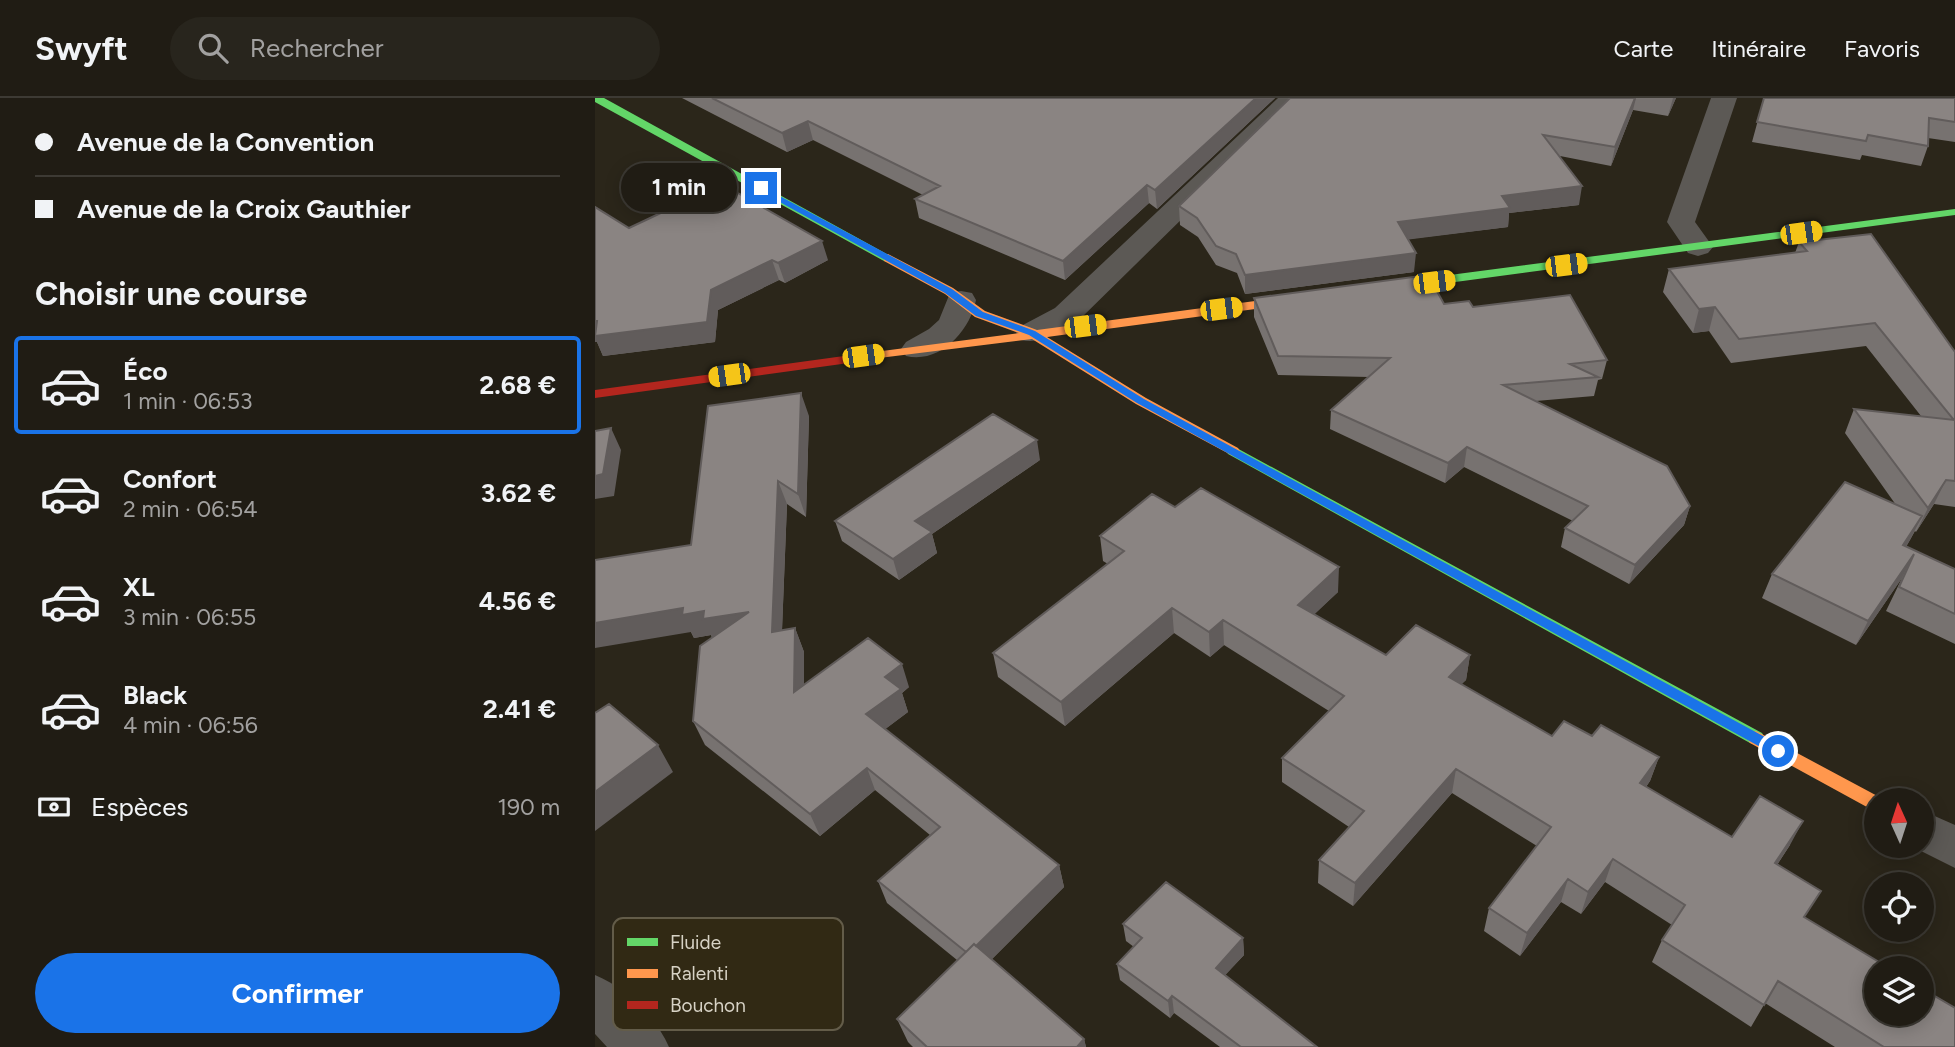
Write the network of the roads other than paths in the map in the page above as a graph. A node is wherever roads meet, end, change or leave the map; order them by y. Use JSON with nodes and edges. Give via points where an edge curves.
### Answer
{"nodes":[{"id":1,"x":596,"y":98,"type":"edge"},
{"id":2,"x":1291,"y":98,"type":"edge"},
{"id":3,"x":1724,"y":98,"type":"edge"},
{"id":4,"x":1955,"y":212,"type":"edge"},
{"id":5,"x":1698,"y":247,"type":"junction"},
{"id":6,"x":1359,"y":291,"type":"edge"},
{"id":7,"x":1318,"y":296,"type":"edge"},
{"id":8,"x":961,"y":300,"type":"junction"},
{"id":9,"x":1032,"y":333,"type":"junction"},
{"id":10,"x":917,"y":349,"type":"junction"},
{"id":11,"x":595,"y":394,"type":"edge"},
{"id":12,"x":1864,"y":797,"type":"edge"},
{"id":13,"x":1934,"y":836,"type":"edge"},
{"id":14,"x":1955,"y":848,"type":"edge"},
{"id":15,"x":595,"y":999,"type":"edge"},
{"id":16,"x":613,"y":1017,"type":"edge"},
{"id":17,"x":626,"y":1030,"type":"edge"},
{"id":18,"x":643,"y":1047,"type":"edge"}],
"edges":[{"from":1,"to":8,"type":"street"},
{"from":2,"to":9,"type":"street","via":[[1066,315]]},
{"from":3,"to":5,"type":"street","via":[[1681,222]]},
{"from":4,"to":5,"type":"street"},
{"from":5,"to":6,"type":"street"},
{"from":7,"to":9,"type":"street"},
{"from":8,"to":9,"type":"street","via":[[980,314]]},
{"from":8,"to":10,"type":"street","via":[[959,316],[940,338]]},
{"from":9,"to":10,"type":"street"},
{"from":9,"to":12,"type":"street","via":[[1141,401]]},
{"from":10,"to":11,"type":"street"},
{"from":13,"to":14,"type":"street"},
{"from":15,"to":16,"type":"street"},
{"from":17,"to":18,"type":"street"}]}
